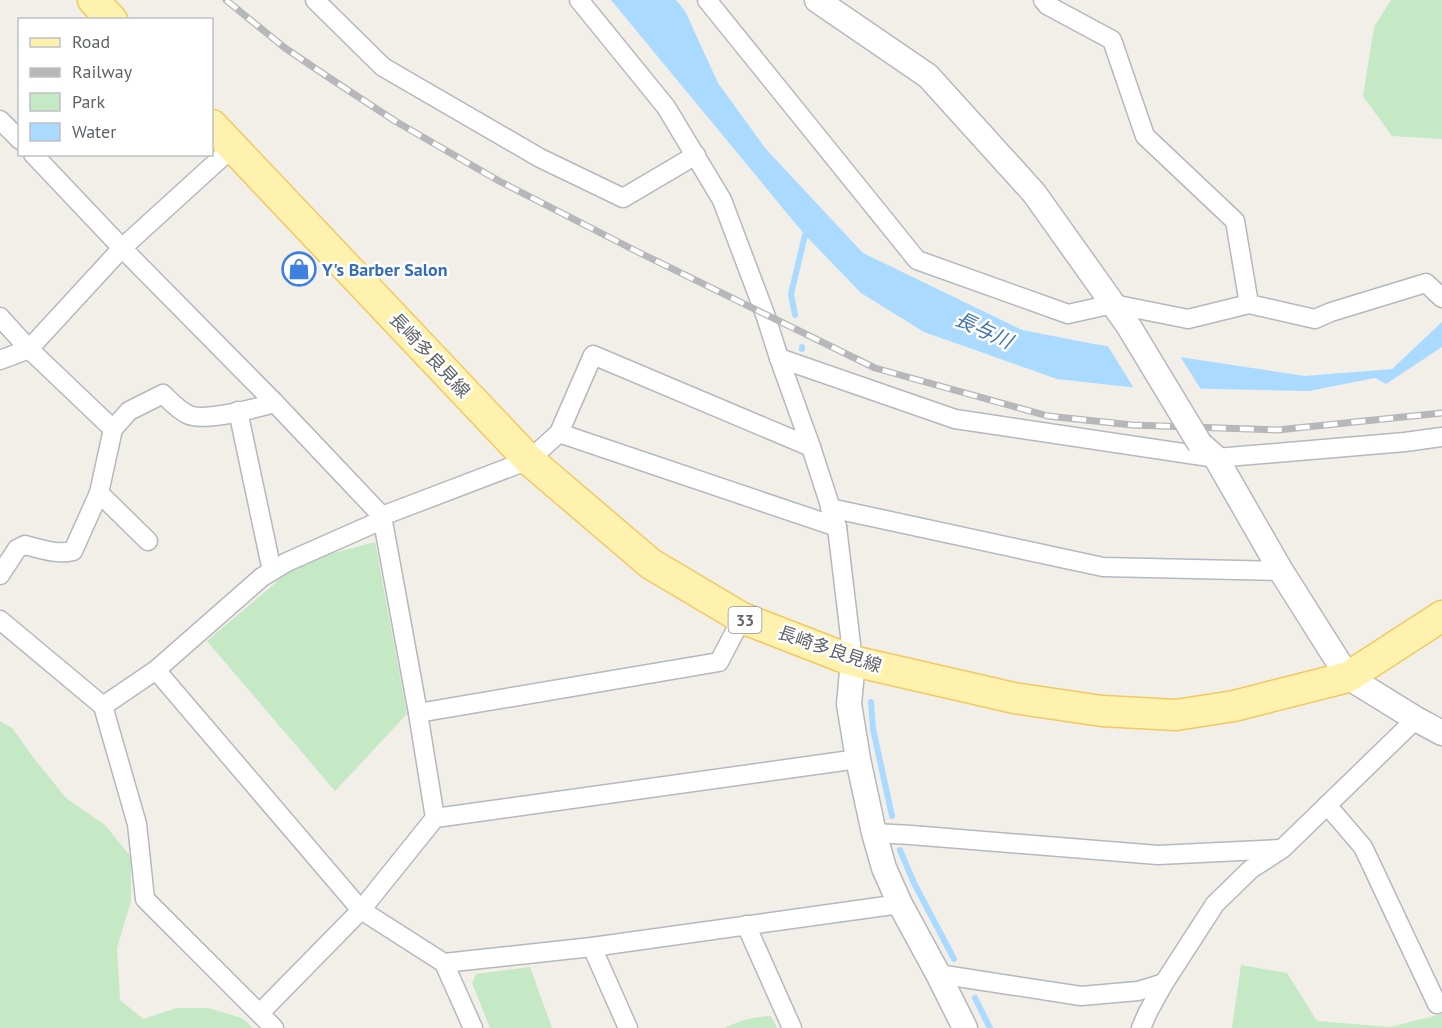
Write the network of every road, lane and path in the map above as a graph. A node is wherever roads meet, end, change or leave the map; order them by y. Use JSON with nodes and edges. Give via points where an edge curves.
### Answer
{"nodes":[{"id":1,"x":93,"y":0,"type":"edge"},
{"id":2,"x":315,"y":0,"type":"edge"},
{"id":3,"x":579,"y":0,"type":"edge"},
{"id":4,"x":707,"y":0,"type":"edge"},
{"id":5,"x":817,"y":0,"type":"edge"},
{"id":6,"x":1043,"y":0,"type":"edge"},
{"id":7,"x":109,"y":18,"type":"edge"},
{"id":8,"x":0,"y":120,"type":"edge"},
{"id":9,"x":213,"y":126,"type":"edge"},
{"id":10,"x":18,"y":138,"type":"edge"},
{"id":11,"x":233,"y":147,"type":"junction"},
{"id":12,"x":35,"y":156,"type":"edge"},
{"id":13,"x":696,"y":156,"type":"junction"},
{"id":14,"x":122,"y":248,"type":"junction"},
{"id":15,"x":1442,"y":298,"type":"edge"},
{"id":16,"x":1113,"y":304,"type":"junction"},
{"id":17,"x":1249,"y":304,"type":"junction"},
{"id":18,"x":0,"y":317,"type":"edge"},
{"id":19,"x":29,"y":349,"type":"junction"},
{"id":20,"x":779,"y":358,"type":"junction"},
{"id":21,"x":0,"y":360,"type":"edge"},
{"id":22,"x":274,"y":404,"type":"junction"},
{"id":23,"x":238,"y":411,"type":"junction"},
{"id":24,"x":113,"y":429,"type":"junction"},
{"id":25,"x":559,"y":432,"type":"junction"},
{"id":26,"x":1442,"y":437,"type":"edge"},
{"id":27,"x":811,"y":447,"type":"junction"},
{"id":28,"x":1208,"y":451,"type":"junction"},
{"id":29,"x":529,"y":460,"type":"junction"},
{"id":30,"x":99,"y":493,"type":"junction"},
{"id":31,"x":830,"y":508,"type":"junction"},
{"id":32,"x":382,"y":518,"type":"junction"},
{"id":33,"x":837,"y":527,"type":"junction"},
{"id":34,"x":148,"y":541,"type":"dead end"},
{"id":35,"x":272,"y":571,"type":"junction"},
{"id":36,"x":1281,"y":571,"type":"junction"},
{"id":37,"x":0,"y":575,"type":"edge"},
{"id":38,"x":1442,"y":616,"type":"edge"},
{"id":39,"x":742,"y":618,"type":"junction"},
{"id":40,"x":0,"y":620,"type":"edge"},
{"id":41,"x":853,"y":661,"type":"junction"},
{"id":42,"x":156,"y":670,"type":"junction"},
{"id":43,"x":1348,"y":677,"type":"junction"},
{"id":44,"x":103,"y":706,"type":"junction"},
{"id":45,"x":418,"y":713,"type":"junction"},
{"id":46,"x":1416,"y":719,"type":"junction"},
{"id":47,"x":1442,"y":733,"type":"edge"},
{"id":48,"x":858,"y":759,"type":"junction"},
{"id":49,"x":1328,"y":805,"type":"junction"},
{"id":50,"x":435,"y":818,"type":"junction"},
{"id":51,"x":874,"y":833,"type":"junction"},
{"id":52,"x":1282,"y":849,"type":"junction"},
{"id":53,"x":900,"y":904,"type":"junction"},
{"id":54,"x":361,"y":910,"type":"junction"},
{"id":55,"x":746,"y":925,"type":"junction"},
{"id":56,"x":592,"y":947,"type":"junction"},
{"id":57,"x":444,"y":963,"type":"junction"},
{"id":58,"x":938,"y":974,"type":"junction"},
{"id":59,"x":1164,"y":983,"type":"junction"},
{"id":60,"x":1437,"y":1004,"type":"dead end"},
{"id":61,"x":260,"y":1013,"type":"junction"},
{"id":62,"x":274,"y":1028,"type":"edge"},
{"id":63,"x":473,"y":1028,"type":"edge"},
{"id":64,"x":628,"y":1028,"type":"edge"},
{"id":65,"x":792,"y":1028,"type":"edge"},
{"id":66,"x":965,"y":1028,"type":"edge"},
{"id":67,"x":1141,"y":1028,"type":"edge"}],
"edges":[{"from":1,"to":7,"type":"main road"},
{"from":2,"to":13,"type":"street","via":[[383,67],[540,158],[623,198]]},
{"from":3,"to":13,"type":"street","via":[[666,106]]},
{"from":4,"to":16,"type":"street","via":[[917,260],[1068,314]]},
{"from":5,"to":16,"type":"street","via":[[928,76],[1034,193]]},
{"from":6,"to":17,"type":"street","via":[[1112,40],[1145,136],[1235,221]]},
{"from":8,"to":10,"type":"street"},
{"from":9,"to":11,"type":"main road","name":"長崎多良見線","number":"33"},
{"from":11,"to":14,"type":"street"},
{"from":11,"to":29,"type":"main road","name":"長崎多良見線","number":"33"},
{"from":12,"to":14,"type":"street"},
{"from":13,"to":20,"type":"street","via":[[722,200]]},
{"from":14,"to":19,"type":"street"},
{"from":14,"to":22,"type":"street"},
{"from":15,"to":17,"type":"street","via":[[1426,283],[1315,319]]},
{"from":16,"to":17,"type":"street","via":[[1188,319]]},
{"from":16,"to":28,"type":"street","bridge":true},
{"from":18,"to":19,"type":"street"},
{"from":19,"to":21,"type":"street"},
{"from":19,"to":24,"type":"street"},
{"from":20,"to":27,"type":"street"},
{"from":20,"to":28,"type":"street","via":[[955,418]]},
{"from":22,"to":23,"type":"street"},
{"from":22,"to":32,"type":"street"},
{"from":23,"to":24,"type":"street","via":[[212,417],[190,416],[163,394],[129,411]]},
{"from":23,"to":35,"type":"street"},
{"from":24,"to":30,"type":"street"},
{"from":25,"to":27,"type":"street","via":[[593,354]]},
{"from":25,"to":29,"type":"street"},
{"from":25,"to":33,"type":"street"},
{"from":26,"to":28,"type":"street"},
{"from":27,"to":31,"type":"street"},
{"from":28,"to":36,"type":"street"},
{"from":29,"to":32,"type":"street"},
{"from":29,"to":39,"type":"main road","name":"長崎多良見線","number":"33","via":[[651,564]]},
{"from":30,"to":34,"type":"street"},
{"from":30,"to":37,"type":"street","via":[[73,551],[25,545],[17,549]]},
{"from":31,"to":33,"type":"street"},
{"from":31,"to":36,"type":"street","via":[[1103,567]]},
{"from":32,"to":35,"type":"street"},
{"from":32,"to":45,"type":"street"},
{"from":33,"to":41,"type":"street"},
{"from":35,"to":42,"type":"street"},
{"from":36,"to":43,"type":"street"},
{"from":38,"to":43,"type":"main road","name":"長崎多良見線","number":"33"},
{"from":39,"to":41,"type":"main road","name":"長崎多良見線","number":"33"},
{"from":39,"to":45,"type":"street","via":[[719,662]]},
{"from":40,"to":44,"type":"street"},
{"from":41,"to":43,"type":"main road","name":"長崎多良見線","number":"33","via":[[1014,698],[1102,711],[1176,715],[1234,706]]},
{"from":41,"to":48,"type":"street","via":[[849,704]]},
{"from":42,"to":44,"type":"street"},
{"from":42,"to":54,"type":"street"},
{"from":43,"to":46,"type":"street"},
{"from":44,"to":61,"type":"street","via":[[137,824],[145,900]]},
{"from":45,"to":50,"type":"street"},
{"from":46,"to":47,"type":"street"},
{"from":46,"to":49,"type":"street"},
{"from":48,"to":50,"type":"street"},
{"from":48,"to":51,"type":"street"},
{"from":49,"to":52,"type":"street"},
{"from":49,"to":60,"type":"street","via":[[1363,847]]},
{"from":50,"to":54,"type":"street"},
{"from":51,"to":52,"type":"street","via":[[1158,855]]},
{"from":51,"to":53,"type":"street"},
{"from":52,"to":59,"type":"street","via":[[1251,869],[1215,904]]},
{"from":53,"to":55,"type":"street"},
{"from":53,"to":58,"type":"street"},
{"from":54,"to":57,"type":"street"},
{"from":54,"to":61,"type":"street"},
{"from":55,"to":56,"type":"street"},
{"from":55,"to":65,"type":"street"},
{"from":56,"to":57,"type":"street"},
{"from":56,"to":64,"type":"street"},
{"from":57,"to":63,"type":"street"},
{"from":58,"to":59,"type":"street","via":[[1081,996],[1138,991]]},
{"from":58,"to":66,"type":"street"},
{"from":59,"to":67,"type":"street"},
{"from":61,"to":62,"type":"street"}]}
